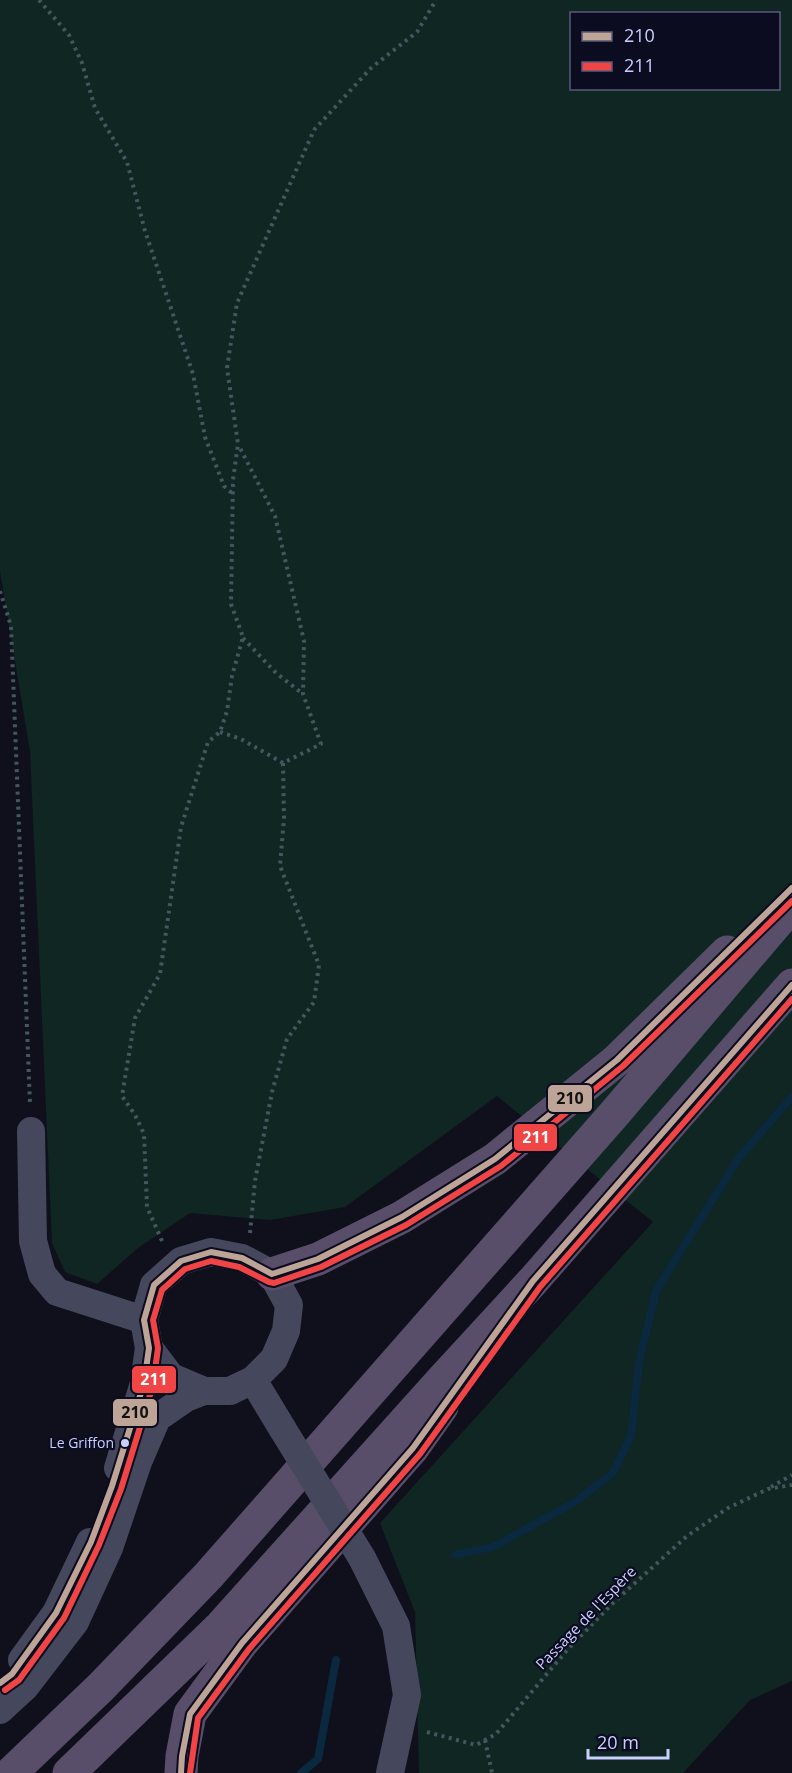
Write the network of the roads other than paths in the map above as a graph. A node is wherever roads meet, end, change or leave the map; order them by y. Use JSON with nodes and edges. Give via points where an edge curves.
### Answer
{"nodes":[{"id":1,"x":792,"y":888,"type":"edge"},
{"id":2,"x":792,"y":905,"type":"edge"},
{"id":3,"x":792,"y":985,"type":"edge"},
{"id":4,"x":31,"y":1131,"type":"road end"},
{"id":5,"x":260,"y":1267,"type":"junction"},
{"id":6,"x":533,"y":1281,"type":"junction"},
{"id":7,"x":144,"y":1320,"type":"junction"},
{"id":8,"x":149,"y":1348,"type":"junction"},
{"id":9,"x":253,"y":1380,"type":"junction"},
{"id":10,"x":204,"y":1391,"type":"junction"},
{"id":11,"x":0,"y":1683,"type":"edge"},
{"id":12,"x":0,"y":1710,"type":"edge"},
{"id":13,"x":11,"y":1773,"type":"edge"},
{"id":14,"x":69,"y":1773,"type":"edge"},
{"id":15,"x":182,"y":1773,"type":"edge"},
{"id":16,"x":390,"y":1773,"type":"edge"}],
"edges":[{"from":1,"to":5,"type":"highway","via":[[616,1060],[495,1159],[402,1217],[318,1259]]},
{"from":2,"to":13,"type":"highway","via":[[208,1576]]},
{"from":3,"to":6,"type":"highway"},
{"from":4,"to":7,"type":"street","via":[[33,1241],[42,1274],[57,1292]]},
{"from":5,"to":7,"type":"street","via":[[242,1258],[211,1252],[180,1261],[154,1285]]},
{"from":5,"to":9,"type":"street","via":[[290,1305],[286,1331],[274,1359]]},
{"from":6,"to":14,"type":"highway","via":[[221,1626]]},
{"from":6,"to":15,"type":"highway","via":[[413,1448],[242,1643],[190,1714]]},
{"from":7,"to":8,"type":"street"},
{"from":8,"to":10,"type":"street","via":[[171,1377]]},
{"from":8,"to":11,"type":"street","via":[[141,1393],[91,1542],[56,1613],[12,1674]]},
{"from":9,"to":10,"type":"street","via":[[230,1390]]},
{"from":9,"to":16,"type":"street","bridge":true,"via":[[362,1558],[396,1626],[407,1695]]},
{"from":10,"to":12,"type":"street","via":[[157,1418],[109,1548],[75,1622],[25,1687]]}]}
